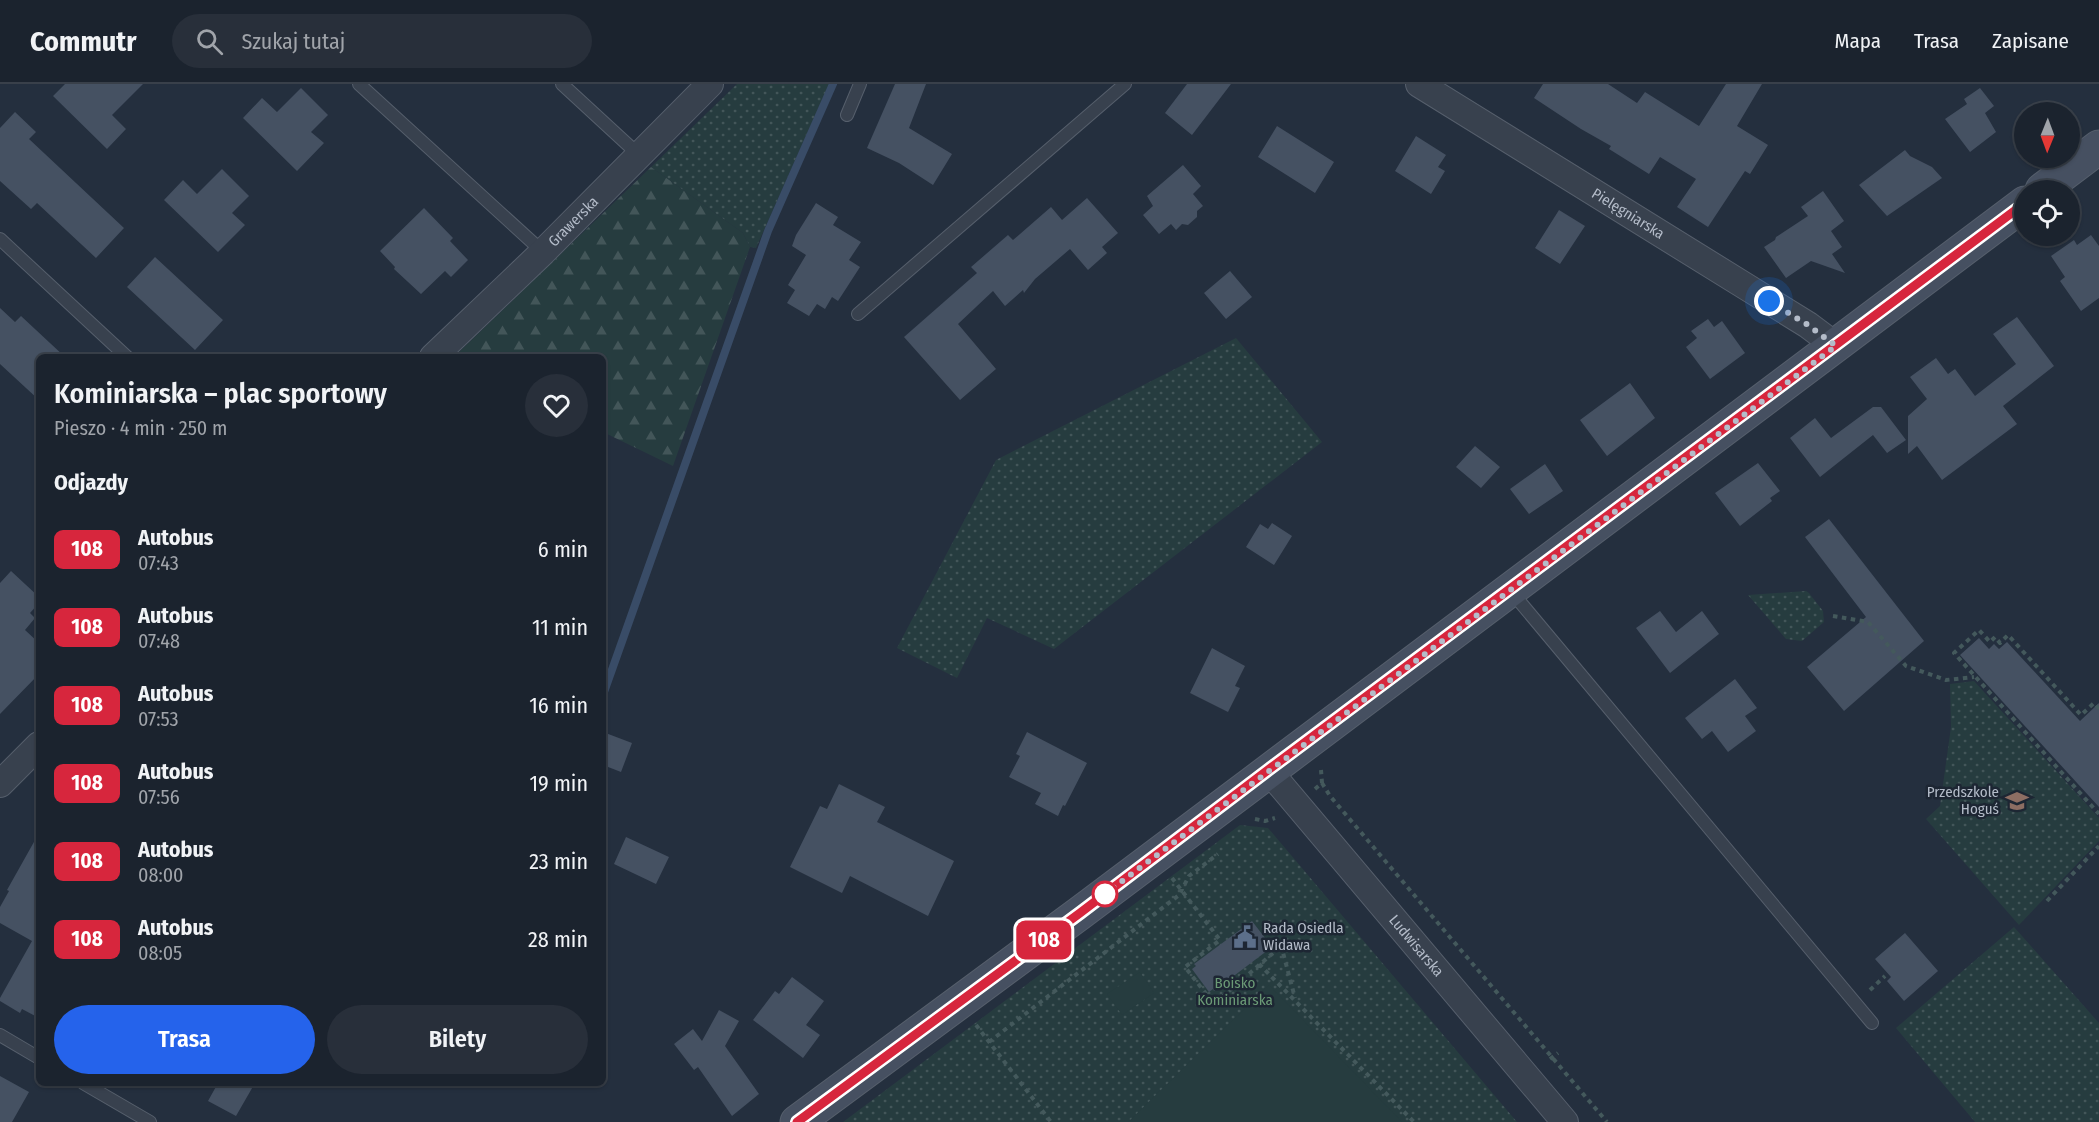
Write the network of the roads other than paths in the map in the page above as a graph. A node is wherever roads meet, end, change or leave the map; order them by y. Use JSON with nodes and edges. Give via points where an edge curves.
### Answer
{"nodes":[{"id":1,"x":359,"y":84,"type":"edge"},
{"id":2,"x":562,"y":84,"type":"edge"},
{"id":3,"x":710,"y":84,"type":"edge"},
{"id":4,"x":860,"y":84,"type":"edge"},
{"id":5,"x":1125,"y":84,"type":"edge"},
{"id":6,"x":1419,"y":84,"type":"edge"},
{"id":7,"x":847,"y":115,"type":"dead end"},
{"id":8,"x":2099,"y":147,"type":"edge"},
{"id":9,"x":639,"y":155,"type":"junction"},
{"id":10,"x":2055,"y":180,"type":"edge"},
{"id":11,"x":2014,"y":211,"type":"edge"},
{"id":12,"x":0,"y":239,"type":"edge"},
{"id":13,"x":543,"y":252,"type":"junction"},
{"id":14,"x":858,"y":314,"type":"dead end"},
{"id":15,"x":1836,"y":346,"type":"junction"},
{"id":16,"x":124,"y":354,"type":"edge"},
{"id":17,"x":436,"y":354,"type":"edge"},
{"id":18,"x":1509,"y":590,"type":"junction"},
{"id":19,"x":36,"y":748,"type":"edge"},
{"id":20,"x":1268,"y":770,"type":"junction"},
{"id":21,"x":0,"y":784,"type":"edge"},
{"id":22,"x":1872,"y":1023,"type":"dead end"},
{"id":23,"x":0,"y":1035,"type":"edge"},
{"id":24,"x":36,"y":1056,"type":"edge"},
{"id":25,"x":87,"y":1086,"type":"edge"},
{"id":26,"x":150,"y":1122,"type":"edge"},
{"id":27,"x":797,"y":1122,"type":"edge"},
{"id":28,"x":1564,"y":1122,"type":"edge"}],
"edges":[{"from":1,"to":13,"type":"lane"},
{"from":2,"to":9,"type":"lane"},
{"from":3,"to":9,"type":"street","name":"Grawerska"},
{"from":4,"to":7,"type":"lane"},
{"from":5,"to":14,"type":"lane"},
{"from":6,"to":15,"type":"street","name":"Pielęgniarska"},
{"from":8,"to":10,"type":"street"},
{"from":9,"to":13,"type":"street","name":"Grawerska"},
{"from":11,"to":15,"type":"street"},
{"from":12,"to":16,"type":"lane"},
{"from":13,"to":17,"type":"street","name":"Grawerska"},
{"from":15,"to":18,"type":"street"},
{"from":18,"to":20,"type":"street"},
{"from":18,"to":22,"type":"lane"},
{"from":19,"to":21,"type":"street"},
{"from":20,"to":27,"type":"street"},
{"from":20,"to":28,"type":"street","name":"Ludwisarska"},
{"from":23,"to":24,"type":"lane"},
{"from":25,"to":26,"type":"lane"}]}
